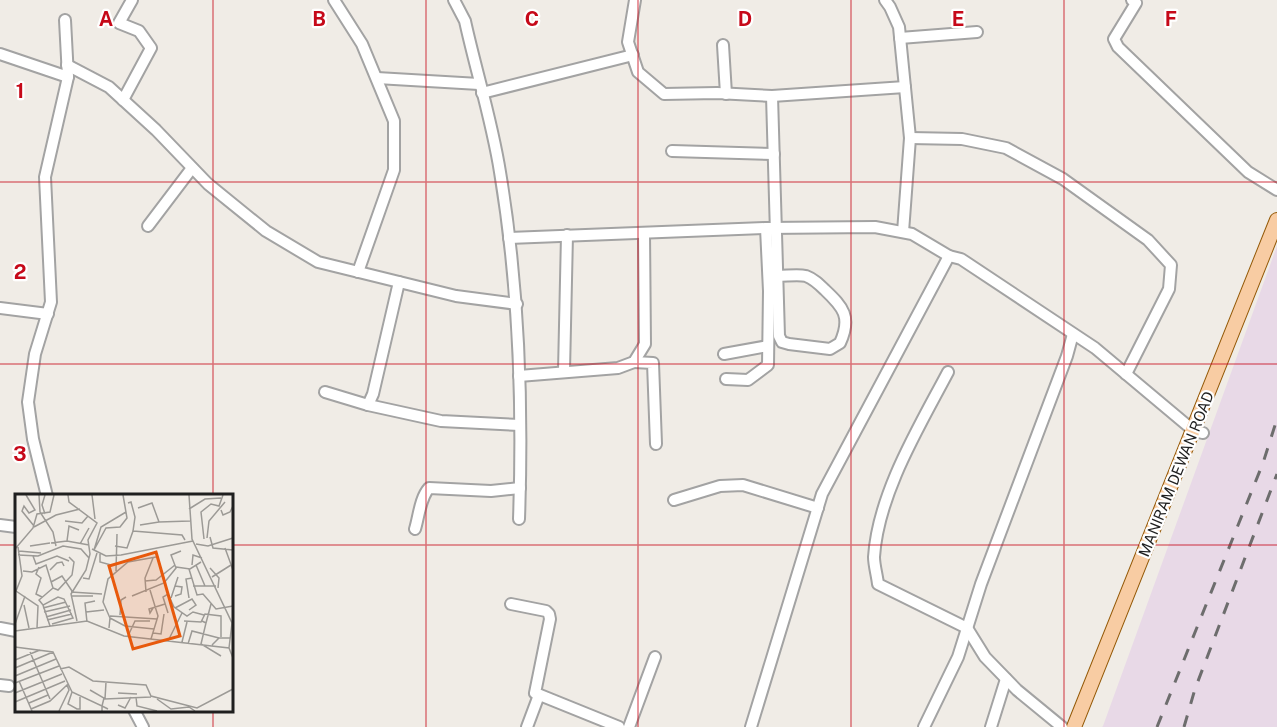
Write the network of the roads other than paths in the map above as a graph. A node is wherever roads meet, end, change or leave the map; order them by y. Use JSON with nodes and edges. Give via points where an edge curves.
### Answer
{"nodes":[{"id":1,"x":132,"y":0,"type":"edge"},
{"id":2,"x":334,"y":0,"type":"edge"},
{"id":3,"x":454,"y":0,"type":"edge"},
{"id":4,"x":635,"y":0,"type":"edge"},
{"id":5,"x":885,"y":0,"type":"edge"},
{"id":6,"x":1132,"y":0,"type":"edge"},
{"id":7,"x":65,"y":20,"type":"dead end"},
{"id":8,"x":977,"y":32,"type":"dead end"},
{"id":9,"x":900,"y":38,"type":"junction"},
{"id":10,"x":723,"y":45,"type":"dead end"},
{"id":11,"x":0,"y":54,"type":"edge"},
{"id":12,"x":633,"y":55,"type":"junction"},
{"id":13,"x":67,"y":65,"type":"junction"},
{"id":14,"x":68,"y":77,"type":"junction"},
{"id":15,"x":377,"y":78,"type":"junction"},
{"id":16,"x":905,"y":87,"type":"junction"},
{"id":17,"x":480,"y":88,"type":"junction"},
{"id":18,"x":726,"y":94,"type":"junction"},
{"id":19,"x":772,"y":96,"type":"junction"},
{"id":20,"x":123,"y":100,"type":"junction"},
{"id":21,"x":910,"y":138,"type":"junction"},
{"id":22,"x":672,"y":151,"type":"dead end"},
{"id":23,"x":774,"y":154,"type":"junction"},
{"id":24,"x":192,"y":168,"type":"junction"},
{"id":25,"x":1277,"y":190,"type":"edge"},
{"id":26,"x":1277,"y":220,"type":"edge"},
{"id":27,"x":148,"y":226,"type":"dead end"},
{"id":28,"x":771,"y":228,"type":"junction"},
{"id":29,"x":903,"y":232,"type":"junction"},
{"id":30,"x":644,"y":233,"type":"junction"},
{"id":31,"x":567,"y":236,"type":"junction"},
{"id":32,"x":508,"y":238,"type":"junction"},
{"id":33,"x":1277,"y":246,"type":"edge"},
{"id":34,"x":949,"y":255,"type":"junction"},
{"id":35,"x":358,"y":272,"type":"junction"},
{"id":36,"x":778,"y":276,"type":"junction"},
{"id":37,"x":399,"y":282,"type":"junction"},
{"id":38,"x":517,"y":304,"type":"junction"},
{"id":39,"x":0,"y":308,"type":"edge"},
{"id":40,"x":48,"y":314,"type":"junction"},
{"id":41,"x":1073,"y":334,"type":"junction"},
{"id":42,"x":768,"y":346,"type":"junction"},
{"id":43,"x":724,"y":354,"type":"dead end"},
{"id":44,"x":634,"y":362,"type":"junction"},
{"id":45,"x":564,"y":371,"type":"junction"},
{"id":46,"x":948,"y":372,"type":"dead end"},
{"id":47,"x":1126,"y":374,"type":"junction"},
{"id":48,"x":519,"y":376,"type":"junction"},
{"id":49,"x":726,"y":379,"type":"dead end"},
{"id":50,"x":325,"y":392,"type":"dead end"},
{"id":51,"x":368,"y":405,"type":"junction"},
{"id":52,"x":520,"y":424,"type":"junction"},
{"id":53,"x":1198,"y":432,"type":"junction"},
{"id":54,"x":656,"y":444,"type":"dead end"},
{"id":55,"x":520,"y":488,"type":"junction"},
{"id":56,"x":47,"y":494,"type":"edge"},
{"id":57,"x":674,"y":500,"type":"dead end"},
{"id":58,"x":818,"y":508,"type":"junction"},
{"id":59,"x":519,"y":519,"type":"dead end"},
{"id":60,"x":0,"y":525,"type":"edge"},
{"id":61,"x":15,"y":526,"type":"edge"},
{"id":62,"x":415,"y":529,"type":"dead end"},
{"id":63,"x":511,"y":604,"type":"dead end"},
{"id":64,"x":0,"y":628,"type":"edge"},
{"id":65,"x":967,"y":628,"type":"junction"},
{"id":66,"x":15,"y":631,"type":"edge"},
{"id":67,"x":655,"y":657,"type":"dead end"},
{"id":68,"x":1006,"y":679,"type":"junction"},
{"id":69,"x":539,"y":694,"type":"junction"},
{"id":70,"x":135,"y":712,"type":"edge"},
{"id":71,"x":143,"y":727,"type":"edge"},
{"id":72,"x":527,"y":727,"type":"edge"},
{"id":73,"x":619,"y":727,"type":"edge"},
{"id":74,"x":629,"y":727,"type":"edge"},
{"id":75,"x":752,"y":727,"type":"edge"},
{"id":76,"x":924,"y":727,"type":"edge"},
{"id":77,"x":991,"y":727,"type":"edge"},
{"id":78,"x":1062,"y":727,"type":"edge"},
{"id":79,"x":1074,"y":727,"type":"edge"},
{"id":80,"x":1084,"y":727,"type":"edge"}],
"edges":[{"from":1,"to":20,"type":"street","via":[[119,23],[139,31],[151,48]]},
{"from":2,"to":15,"type":"street","via":[[362,44]]},
{"from":3,"to":17,"type":"street","via":[[465,21]]},
{"from":4,"to":12,"type":"street","via":[[628,42]]},
{"from":5,"to":9,"type":"street","via":[[899,27]]},
{"from":6,"to":25,"type":"street","via":[[1136,3],[1114,39],[1118,48],[1248,172]]},
{"from":7,"to":13,"type":"street"},
{"from":8,"to":9,"type":"street"},
{"from":9,"to":16,"type":"street"},
{"from":10,"to":18,"type":"street"},
{"from":11,"to":14,"type":"street"},
{"from":12,"to":17,"type":"street"},
{"from":12,"to":18,"type":"street","via":[[639,72],[664,94]]},
{"from":13,"to":14,"type":"street"},
{"from":13,"to":20,"type":"street","via":[[109,87]]},
{"from":14,"to":40,"type":"street","via":[[45,177],[51,303]]},
{"from":15,"to":17,"type":"street"},
{"from":15,"to":35,"type":"street","via":[[394,121],[394,170]]},
{"from":16,"to":19,"type":"street"},
{"from":16,"to":21,"type":"street"},
{"from":17,"to":32,"type":"street","via":[[500,171]]},
{"from":18,"to":19,"type":"street"},
{"from":19,"to":23,"type":"street"},
{"from":20,"to":24,"type":"street"},
{"from":21,"to":29,"type":"street"},
{"from":21,"to":47,"type":"street","via":[[962,139],[1006,148],[1063,179],[1148,240],[1171,265],[1169,289]]},
{"from":22,"to":23,"type":"street"},
{"from":23,"to":28,"type":"street"},
{"from":24,"to":27,"type":"street"},
{"from":24,"to":35,"type":"street","via":[[266,231],[318,262]]},
{"from":26,"to":53,"type":"main road","name":"MANIRAM DEWAN ROAD"},
{"from":28,"to":29,"type":"street","via":[[875,227]]},
{"from":28,"to":30,"type":"street"},
{"from":28,"to":36,"type":"street"},
{"from":28,"to":42,"type":"street"},
{"from":29,"to":34,"type":"street"},
{"from":30,"to":31,"type":"street"},
{"from":30,"to":44,"type":"street","via":[[645,344]]},
{"from":31,"to":32,"type":"street"},
{"from":31,"to":45,"type":"street"},
{"from":32,"to":38,"type":"street"},
{"from":33,"to":53,"type":"main road","name":"MANIRAM DEWAN ROAD"},
{"from":34,"to":41,"type":"street","via":[[961,259]]},
{"from":34,"to":58,"type":"street"},
{"from":35,"to":37,"type":"street"},
{"from":36,"to":36,"type":"street","via":[[779,336],[783,342],[830,349],[840,343],[845,326],[844,309],[838,301],[815,280]]},
{"from":37,"to":38,"type":"street","via":[[456,296]]},
{"from":37,"to":51,"type":"street","via":[[374,394]]},
{"from":38,"to":48,"type":"street"},
{"from":39,"to":40,"type":"street"},
{"from":40,"to":56,"type":"street","via":[[35,354],[28,402]]},
{"from":41,"to":47,"type":"street"},
{"from":41,"to":65,"type":"street"},
{"from":42,"to":43,"type":"street"},
{"from":42,"to":49,"type":"street","via":[[768,365],[747,380]]},
{"from":44,"to":45,"type":"street","via":[[618,368]]},
{"from":44,"to":54,"type":"street","via":[[653,363]]},
{"from":45,"to":48,"type":"street"},
{"from":46,"to":65,"type":"street","via":[[911,442],[880,515],[874,559],[878,584]]},
{"from":47,"to":53,"type":"street"},
{"from":48,"to":52,"type":"street"},
{"from":50,"to":51,"type":"street"},
{"from":51,"to":52,"type":"street","via":[[441,421]]},
{"from":52,"to":55,"type":"street"},
{"from":53,"to":79,"type":"main road","name":"MANIRAM DEWAN ROAD"},
{"from":53,"to":80,"type":"main road","name":"MANIRAM DEWAN ROAD"},
{"from":55,"to":59,"type":"street"},
{"from":55,"to":62,"type":"street","via":[[429,488]]},
{"from":57,"to":58,"type":"street","via":[[720,486],[743,485]]},
{"from":58,"to":75,"type":"street"},
{"from":60,"to":61,"type":"street"},
{"from":63,"to":69,"type":"street","via":[[549,614],[535,693]]},
{"from":64,"to":66,"type":"street"},
{"from":65,"to":68,"type":"street","via":[[985,657]]},
{"from":65,"to":76,"type":"street","via":[[958,657]]},
{"from":67,"to":74,"type":"street"},
{"from":68,"to":77,"type":"street"},
{"from":68,"to":78,"type":"street"},
{"from":69,"to":72,"type":"street"},
{"from":69,"to":73,"type":"street"},
{"from":70,"to":71,"type":"street"}]}
